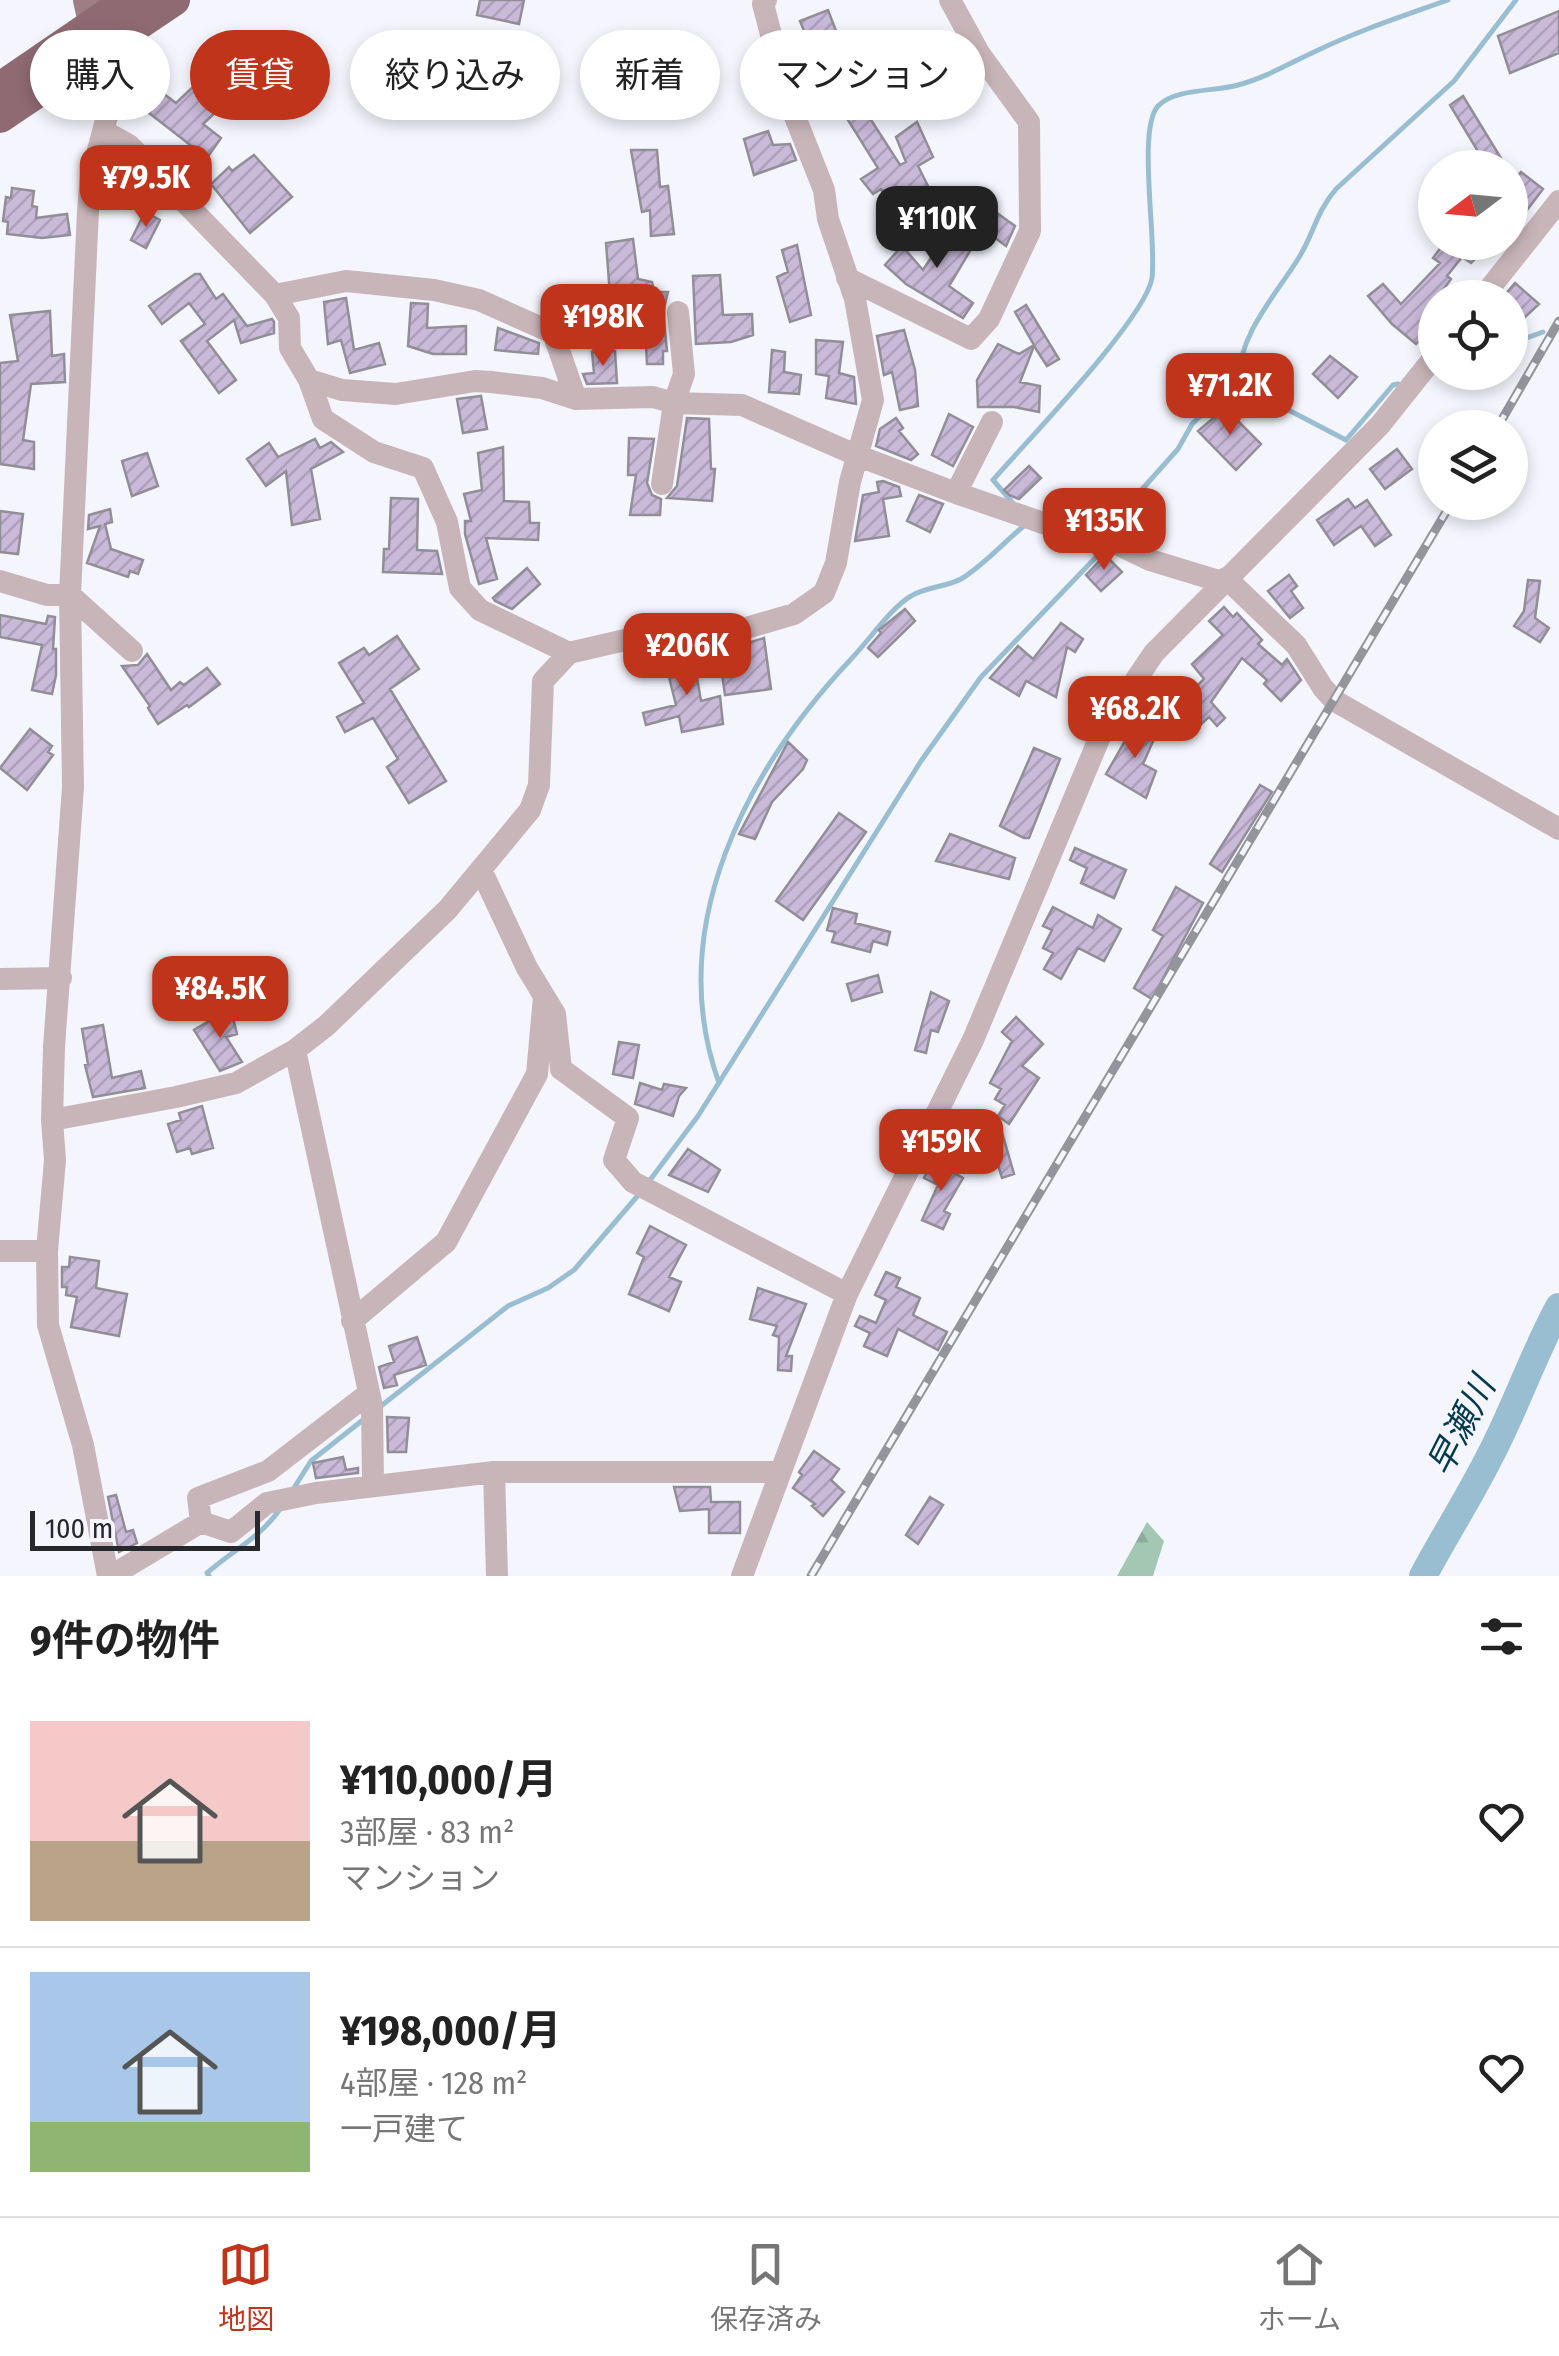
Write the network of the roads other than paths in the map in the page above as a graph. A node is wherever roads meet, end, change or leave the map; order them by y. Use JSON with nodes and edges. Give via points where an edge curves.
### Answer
{"nodes":[{"id":1,"x":129,"y":0,"type":"edge"},
{"id":2,"x":174,"y":0,"type":"edge"},
{"id":3,"x":766,"y":0,"type":"edge"},
{"id":4,"x":950,"y":0,"type":"edge"},
{"id":5,"x":93,"y":25,"type":"edge"},
{"id":6,"x":0,"y":88,"type":"edge"},
{"id":7,"x":0,"y":117,"type":"edge"},
{"id":8,"x":104,"y":131,"type":"junction"},
{"id":9,"x":1559,"y":200,"type":"edge"},
{"id":10,"x":847,"y":278,"type":"junction"},
{"id":11,"x":1496,"y":280,"type":"edge"},
{"id":12,"x":275,"y":294,"type":"junction"},
{"id":13,"x":678,"y":312,"type":"dead end"},
{"id":14,"x":1418,"y":377,"type":"edge"},
{"id":15,"x":309,"y":380,"type":"junction"},
{"id":16,"x":576,"y":399,"type":"junction"},
{"id":17,"x":674,"y":402,"type":"junction"},
{"id":18,"x":992,"y":422,"type":"dead end"},
{"id":19,"x":856,"y":455,"type":"junction"},
{"id":20,"x":662,"y":484,"type":"dead end"},
{"id":21,"x":956,"y":493,"type":"junction"},
{"id":22,"x":1224,"y":580,"type":"junction"},
{"id":23,"x":0,"y":581,"type":"edge"},
{"id":24,"x":70,"y":594,"type":"junction"},
{"id":25,"x":132,"y":651,"type":"dead end"},
{"id":26,"x":569,"y":653,"type":"junction"},
{"id":27,"x":1559,"y":829,"type":"edge"},
{"id":28,"x":482,"y":872,"type":"junction"},
{"id":29,"x":61,"y":978,"type":"junction"},
{"id":30,"x":0,"y":980,"type":"edge"},
{"id":31,"x":544,"y":997,"type":"junction"},
{"id":32,"x":295,"y":1050,"type":"junction"},
{"id":33,"x":52,"y":1120,"type":"junction"},
{"id":34,"x":0,"y":1251,"type":"edge"},
{"id":35,"x":47,"y":1251,"type":"junction"},
{"id":36,"x":847,"y":1294,"type":"junction"},
{"id":37,"x":352,"y":1321,"type":"junction"},
{"id":38,"x":370,"y":1400,"type":"junction"},
{"id":39,"x":494,"y":1472,"type":"junction"},
{"id":40,"x":779,"y":1472,"type":"junction"},
{"id":41,"x":373,"y":1486,"type":"junction"},
{"id":42,"x":200,"y":1522,"type":"junction"},
{"id":43,"x":109,"y":1576,"type":"edge"},
{"id":44,"x":497,"y":1576,"type":"edge"},
{"id":45,"x":742,"y":1576,"type":"edge"}],
"edges":[{"from":1,"to":5,"type":"highway"},
{"from":2,"to":5,"type":"highway"},
{"from":3,"to":10,"type":"street","via":[[784,86],[824,190]]},
{"from":4,"to":10,"type":"street","via":[[1030,122],[1030,231],[989,319],[971,339]]},
{"from":5,"to":6,"type":"highway"},
{"from":5,"to":7,"type":"highway"},
{"from":5,"to":8,"type":"street","via":[[110,99]]},
{"from":8,"to":12,"type":"street","via":[[129,145]]},
{"from":8,"to":24,"type":"street","via":[[91,176]]},
{"from":9,"to":11,"type":"street"},
{"from":10,"to":19,"type":"street","via":[[873,400]]},
{"from":12,"to":15,"type":"street","via":[[289,318],[290,348]]},
{"from":12,"to":16,"type":"street","via":[[346,281],[479,300],[553,333]]},
{"from":13,"to":17,"type":"street","via":[[684,374]]},
{"from":14,"to":22,"type":"street","via":[[1380,425]]},
{"from":15,"to":16,"type":"street","via":[[396,394],[491,382]]},
{"from":15,"to":26,"type":"street","via":[[323,419],[374,452],[423,468],[447,522],[460,588],[480,610]]},
{"from":16,"to":17,"type":"street"},
{"from":17,"to":19,"type":"street","via":[[742,405]]},
{"from":17,"to":20,"type":"street"},
{"from":18,"to":21,"type":"street"},
{"from":19,"to":21,"type":"street"},
{"from":19,"to":26,"type":"street","via":[[836,563],[824,593],[794,614],[708,640],[625,640]]},
{"from":21,"to":22,"type":"street"},
{"from":22,"to":27,"type":"street","via":[[1296,644],[1335,701]]},
{"from":22,"to":36,"type":"street","via":[[1154,653],[1104,728],[974,1040]]},
{"from":23,"to":24,"type":"street","via":[[47,596]]},
{"from":24,"to":25,"type":"street"},
{"from":24,"to":29,"type":"street","via":[[72,787]]},
{"from":26,"to":28,"type":"street","via":[[543,681],[539,785],[530,810]]},
{"from":28,"to":31,"type":"street"},
{"from":28,"to":32,"type":"street"},
{"from":29,"to":30,"type":"street"},
{"from":29,"to":33,"type":"street"},
{"from":31,"to":36,"type":"street","via":[[555,1014],[561,1069],[628,1118],[614,1160],[644,1188]]},
{"from":31,"to":37,"type":"street","via":[[537,1074],[446,1242]]},
{"from":32,"to":33,"type":"street","via":[[236,1083]]},
{"from":32,"to":37,"type":"street"},
{"from":33,"to":35,"type":"street"},
{"from":34,"to":35,"type":"street"},
{"from":35,"to":43,"type":"street","via":[[48,1325],[83,1446]]},
{"from":36,"to":40,"type":"street"},
{"from":37,"to":38,"type":"street"},
{"from":38,"to":41,"type":"street"},
{"from":38,"to":42,"type":"street","via":[[268,1471],[198,1498]]},
{"from":39,"to":40,"type":"street"},
{"from":39,"to":41,"type":"street"},
{"from":39,"to":44,"type":"street"},
{"from":40,"to":45,"type":"street"},
{"from":41,"to":42,"type":"street","via":[[267,1504],[231,1532]]},
{"from":42,"to":43,"type":"street"}]}
